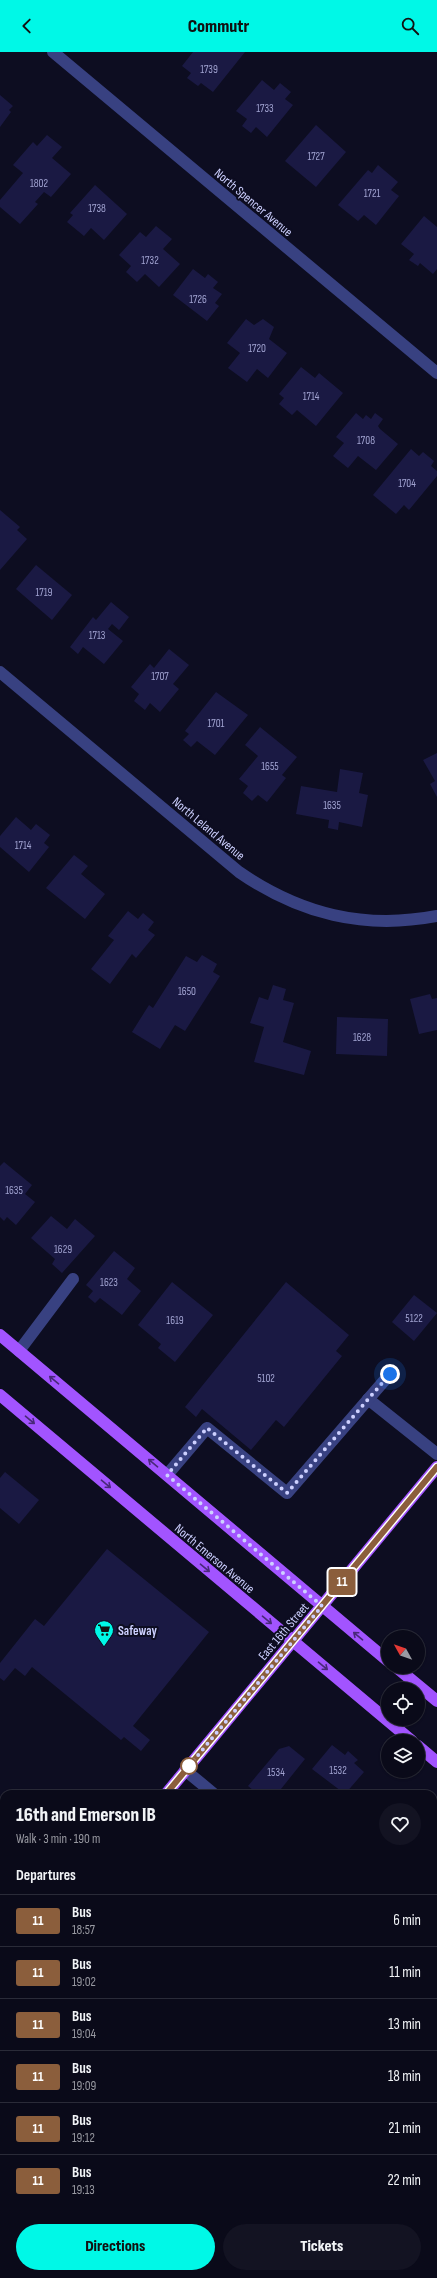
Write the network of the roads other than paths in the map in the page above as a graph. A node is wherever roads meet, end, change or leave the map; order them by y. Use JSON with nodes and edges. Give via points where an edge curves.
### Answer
{"nodes":[{"id":1,"x":53,"y":52,"type":"edge"},
{"id":2,"x":437,"y":373,"type":"edge"},
{"id":3,"x":0,"y":672,"type":"edge"},
{"id":4,"x":437,"y":916,"type":"edge"},
{"id":5,"x":73,"y":1279,"type":"dead end"},
{"id":6,"x":0,"y":1335,"type":"edge"},
{"id":7,"x":20,"y":1351,"type":"junction"},
{"id":8,"x":390,"y":1374,"type":"dead end"},
{"id":9,"x":0,"y":1395,"type":"edge"},
{"id":10,"x":368,"y":1400,"type":"junction"},
{"id":11,"x":437,"y":1454,"type":"edge"},
{"id":12,"x":437,"y":1467,"type":"edge"},
{"id":13,"x":167,"y":1475,"type":"junction"},
{"id":14,"x":322,"y":1606,"type":"junction"},
{"id":15,"x":293,"y":1641,"type":"junction"},
{"id":16,"x":381,"y":1655,"type":"edge"},
{"id":17,"x":404,"y":1674,"type":"edge"},
{"id":18,"x":437,"y":1701,"type":"edge"},
{"id":19,"x":404,"y":1734,"type":"edge"},
{"id":20,"x":425,"y":1752,"type":"edge"},
{"id":21,"x":437,"y":1762,"type":"edge"},
{"id":22,"x":185,"y":1770,"type":"junction"},
{"id":23,"x":169,"y":1790,"type":"edge"},
{"id":24,"x":209,"y":1790,"type":"edge"}],
"edges":[{"from":1,"to":2,"type":"street","name":"North Spencer Avenue"},
{"from":3,"to":4,"type":"street","name":"North Leland Avenue","via":[[239,872],[269,891],[302,907],[347,918],[383,921]]},
{"from":5,"to":7,"type":"street"},
{"from":6,"to":7,"type":"main road"},
{"from":13,"to":7,"type":"main road","one_way":true},
{"from":8,"to":10,"type":"street"},
{"from":9,"to":15,"type":"main road","name":"North Emerson Avenue","one_way":true},
{"from":10,"to":11,"type":"street"},
{"from":10,"to":13,"type":"street","via":[[287,1493],[207,1428]]},
{"from":12,"to":14,"type":"main road","name":"East 16th Street"},
{"from":13,"to":14,"type":"main road"},
{"from":14,"to":15,"type":"main road","name":"East 16th Street"},
{"from":16,"to":14,"type":"main road","one_way":true},
{"from":15,"to":19,"type":"main road","name":"North Emerson Avenue","one_way":true},
{"from":15,"to":22,"type":"main road","name":"East 16th Street"},
{"from":17,"to":18,"type":"main road"},
{"from":20,"to":21,"type":"main road"},
{"from":22,"to":23,"type":"main road","name":"East 16th Street"},
{"from":22,"to":24,"type":"street"}]}
